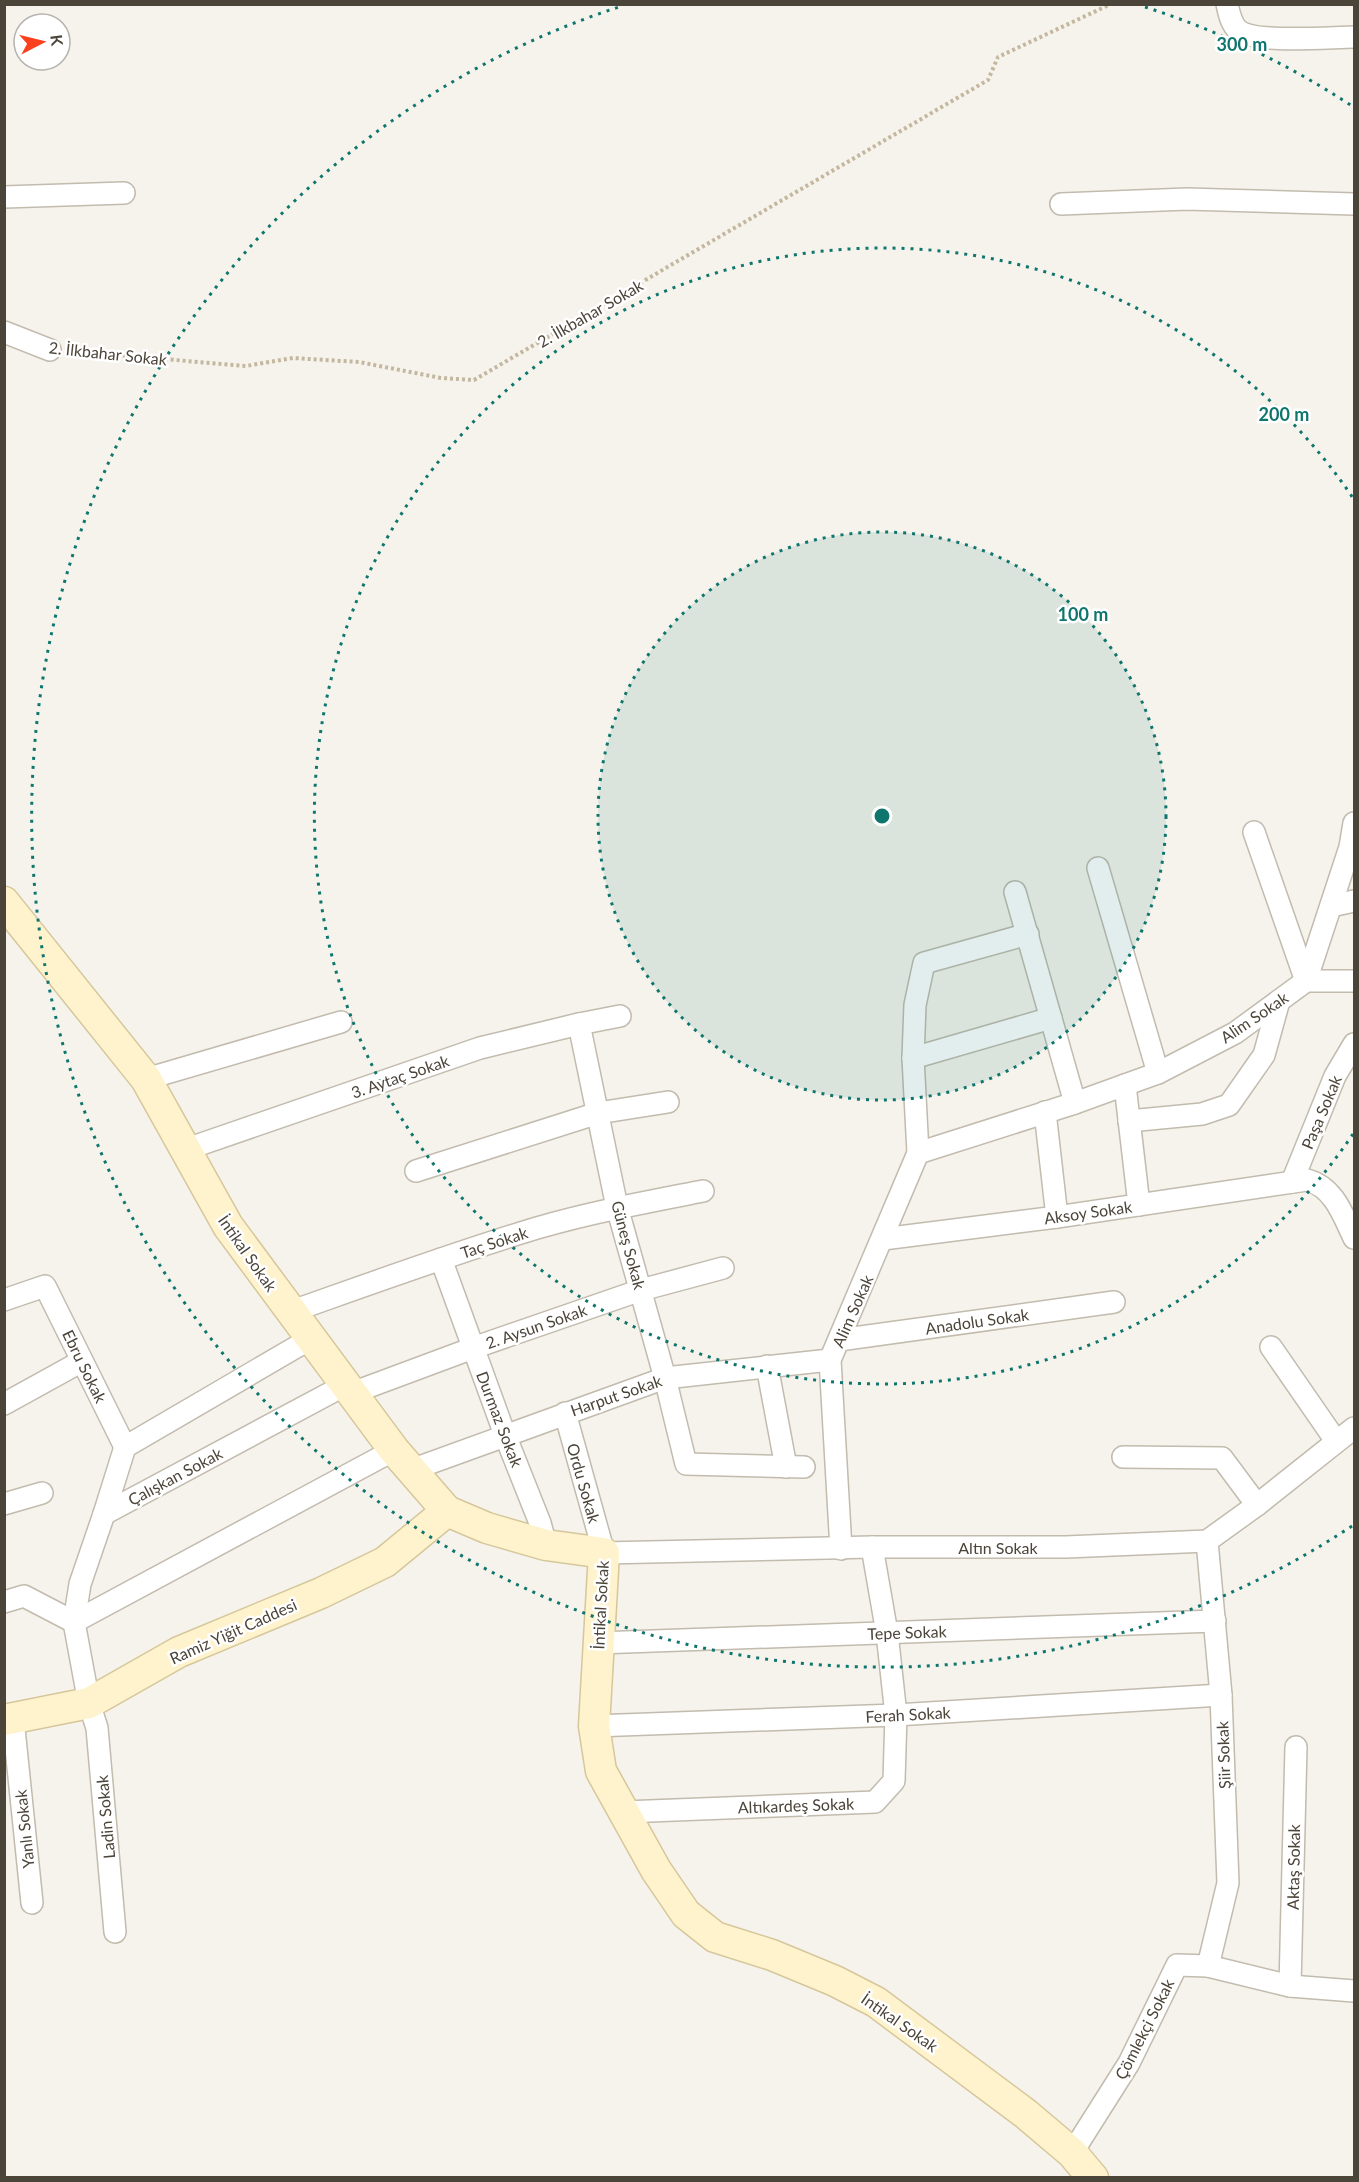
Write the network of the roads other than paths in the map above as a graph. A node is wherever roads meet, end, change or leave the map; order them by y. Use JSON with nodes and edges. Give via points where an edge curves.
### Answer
{"nodes":[{"id":1,"x":1227,"y":4,"type":"edge"},
{"id":2,"x":1354,"y":37,"type":"edge"},
{"id":3,"x":124,"y":193,"type":"dead end"},
{"id":4,"x":4,"y":197,"type":"edge"},
{"id":5,"x":1062,"y":204,"type":"dead end"},
{"id":6,"x":1354,"y":204,"type":"edge"},
{"id":7,"x":4,"y":332,"type":"edge"},
{"id":8,"x":50,"y":350,"type":"road end"},
{"id":9,"x":1354,"y":823,"type":"edge"},
{"id":10,"x":1254,"y":832,"type":"dead end"},
{"id":11,"x":1098,"y":868,"type":"dead end"},
{"id":12,"x":1015,"y":892,"type":"dead end"},
{"id":13,"x":1354,"y":901,"type":"edge"},
{"id":14,"x":4,"y":902,"type":"edge"},
{"id":15,"x":1331,"y":906,"type":"junction"},
{"id":16,"x":1028,"y":934,"type":"junction"},
{"id":17,"x":1306,"y":981,"type":"junction"},
{"id":18,"x":1354,"y":981,"type":"edge"},
{"id":19,"x":1279,"y":1001,"type":"junction"},
{"id":20,"x":620,"y":1016,"type":"dead end"},
{"id":21,"x":1051,"y":1018,"type":"junction"},
{"id":22,"x":341,"y":1022,"type":"dead end"},
{"id":23,"x":579,"y":1024,"type":"junction"},
{"id":24,"x":1354,"y":1044,"type":"edge"},
{"id":25,"x":913,"y":1058,"type":"junction"},
{"id":26,"x":1158,"y":1073,"type":"junction"},
{"id":27,"x":146,"y":1079,"type":"junction"},
{"id":28,"x":1125,"y":1085,"type":"junction"},
{"id":29,"x":668,"y":1102,"type":"dead end"},
{"id":30,"x":1075,"y":1103,"type":"junction"},
{"id":31,"x":1045,"y":1112,"type":"junction"},
{"id":32,"x":598,"y":1113,"type":"junction"},
{"id":33,"x":1129,"y":1120,"type":"junction"},
{"id":34,"x":184,"y":1150,"type":"junction"},
{"id":35,"x":918,"y":1154,"type":"junction"},
{"id":36,"x":416,"y":1171,"type":"dead end"},
{"id":37,"x":1292,"y":1182,"type":"junction"},
{"id":38,"x":703,"y":1191,"type":"dead end"},
{"id":39,"x":1139,"y":1204,"type":"junction"},
{"id":40,"x":617,"y":1207,"type":"junction"},
{"id":41,"x":1057,"y":1216,"type":"junction"},
{"id":42,"x":1354,"y":1238,"type":"edge"},
{"id":43,"x":883,"y":1239,"type":"junction"},
{"id":44,"x":441,"y":1259,"type":"junction"},
{"id":45,"x":723,"y":1268,"type":"dead end"},
{"id":46,"x":641,"y":1290,"type":"junction"},
{"id":47,"x":4,"y":1300,"type":"edge"},
{"id":48,"x":1114,"y":1302,"type":"dead end"},
{"id":49,"x":290,"y":1312,"type":"junction"},
{"id":50,"x":310,"y":1339,"type":"junction"},
{"id":51,"x":839,"y":1340,"type":"junction"},
{"id":52,"x":1271,"y":1347,"type":"dead end"},
{"id":53,"x":473,"y":1348,"type":"junction"},
{"id":54,"x":830,"y":1360,"type":"junction"},
{"id":55,"x":82,"y":1361,"type":"junction"},
{"id":56,"x":767,"y":1366,"type":"junction"},
{"id":57,"x":665,"y":1377,"type":"junction"},
{"id":58,"x":348,"y":1389,"type":"junction"},
{"id":59,"x":4,"y":1404,"type":"edge"},
{"id":60,"x":565,"y":1413,"type":"junction"},
{"id":61,"x":1354,"y":1428,"type":"edge"},
{"id":62,"x":505,"y":1435,"type":"junction"},
{"id":63,"x":1336,"y":1441,"type":"junction"},
{"id":64,"x":125,"y":1447,"type":"junction"},
{"id":65,"x":1123,"y":1457,"type":"dead end"},
{"id":66,"x":403,"y":1460,"type":"junction"},
{"id":67,"x":42,"y":1492,"type":"dead end"},
{"id":68,"x":4,"y":1504,"type":"edge"},
{"id":69,"x":1257,"y":1505,"type":"junction"},
{"id":70,"x":447,"y":1511,"type":"junction"},
{"id":71,"x":104,"y":1514,"type":"junction"},
{"id":72,"x":1207,"y":1541,"type":"junction"},
{"id":73,"x":546,"y":1545,"type":"junction"},
{"id":74,"x":872,"y":1547,"type":"junction"},
{"id":75,"x":841,"y":1549,"type":"junction"},
{"id":76,"x":604,"y":1554,"type":"junction"},
{"id":77,"x":4,"y":1602,"type":"edge"},
{"id":78,"x":1215,"y":1621,"type":"junction"},
{"id":79,"x":74,"y":1622,"type":"junction"},
{"id":80,"x":887,"y":1633,"type":"junction"},
{"id":81,"x":598,"y":1642,"type":"junction"},
{"id":82,"x":1221,"y":1695,"type":"junction"},
{"id":83,"x":89,"y":1703,"type":"junction"},
{"id":84,"x":896,"y":1715,"type":"junction"},
{"id":85,"x":9,"y":1719,"type":"edge"},
{"id":86,"x":594,"y":1726,"type":"junction"},
{"id":87,"x":1296,"y":1747,"type":"dead end"},
{"id":88,"x":624,"y":1812,"type":"junction"},
{"id":89,"x":32,"y":1903,"type":"dead end"},
{"id":90,"x":115,"y":1932,"type":"dead end"},
{"id":91,"x":1208,"y":1966,"type":"junction"},
{"id":92,"x":1290,"y":1986,"type":"junction"},
{"id":93,"x":1354,"y":1991,"type":"edge"},
{"id":94,"x":1072,"y":2153,"type":"junction"},
{"id":95,"x":1093,"y":2178,"type":"edge"}],
"edges":[{"from":1,"to":2,"type":"street","via":[[1235,27],[1249,34],[1277,39]]},
{"from":3,"to":4,"type":"street"},
{"from":5,"to":6,"type":"street","via":[[1186,199]]},
{"from":7,"to":8,"type":"street","name":"2. İlkbahar Sokak"},
{"from":9,"to":15,"type":"street"},
{"from":10,"to":17,"type":"street"},
{"from":11,"to":26,"type":"street"},
{"from":12,"to":16,"type":"street"},
{"from":13,"to":15,"type":"street"},
{"from":14,"to":27,"type":"street","name":"İntikal Sokak"},
{"from":15,"to":17,"type":"street"},
{"from":16,"to":21,"type":"street"},
{"from":16,"to":25,"type":"street","name":"Alim Sokak","via":[[924,963],[915,1005]]},
{"from":17,"to":18,"type":"street","name":"Alim Sokak"},
{"from":17,"to":19,"type":"street","name":"Alim Sokak"},
{"from":19,"to":26,"type":"street","name":"Alim Sokak","via":[[1235,1033]]},
{"from":19,"to":33,"type":"street","via":[[1264,1054],[1229,1105],[1202,1114]]},
{"from":20,"to":23,"type":"street","name":"3. Aytaç Sokak"},
{"from":21,"to":25,"type":"street"},
{"from":21,"to":30,"type":"street"},
{"from":22,"to":27,"type":"street"},
{"from":23,"to":32,"type":"street","name":"Güneş Sokak"},
{"from":23,"to":34,"type":"street","name":"3. Aytaç Sokak","via":[[480,1048]]},
{"from":24,"to":37,"type":"street","name":"Paşa Sokak","via":[[1335,1076]]},
{"from":25,"to":35,"type":"street","name":"Alim Sokak"},
{"from":26,"to":28,"type":"street","name":"Alim Sokak"},
{"from":27,"to":34,"type":"street","name":"İntikal Sokak"},
{"from":28,"to":30,"type":"street","name":"Alim Sokak"},
{"from":28,"to":33,"type":"street"},
{"from":29,"to":32,"type":"street"},
{"from":30,"to":31,"type":"street","name":"Alim Sokak"},
{"from":31,"to":35,"type":"street","name":"Alim Sokak"},
{"from":31,"to":41,"type":"street"},
{"from":32,"to":36,"type":"street"},
{"from":32,"to":40,"type":"street","name":"Güneş Sokak"},
{"from":33,"to":39,"type":"street"},
{"from":34,"to":49,"type":"street","name":"İntikal Sokak","via":[[228,1226]]},
{"from":35,"to":43,"type":"street","name":"Alim Sokak"},
{"from":37,"to":39,"type":"street","name":"Aksoy Sokak"},
{"from":37,"to":42,"type":"street","name":"Aksoy Sokak","via":[[1318,1183],[1332,1195]]},
{"from":38,"to":40,"type":"street","name":"Taç Sokak"},
{"from":39,"to":41,"type":"street","name":"Aksoy Sokak"},
{"from":40,"to":44,"type":"street","name":"Taç Sokak"},
{"from":40,"to":46,"type":"street","name":"Güneş Sokak"},
{"from":41,"to":43,"type":"street","name":"Aksoy Sokak"},
{"from":43,"to":51,"type":"street","name":"Alim Sokak"},
{"from":44,"to":49,"type":"street","name":"Taç Sokak"},
{"from":44,"to":53,"type":"street","name":"Durmaz Sokak"},
{"from":45,"to":46,"type":"street","name":"2. Aysun Sokak"},
{"from":46,"to":53,"type":"street","name":"2. Aysun Sokak"},
{"from":46,"to":57,"type":"street","name":"Güneş Sokak"},
{"from":47,"to":55,"type":"street","name":"Ebru Sokak","via":[[45,1286]]},
{"from":48,"to":51,"type":"street","name":"Anadolu Sokak"},
{"from":49,"to":50,"type":"street","name":"İntikal Sokak"},
{"from":50,"to":58,"type":"street","name":"İntikal Sokak"},
{"from":50,"to":64,"type":"street"},
{"from":51,"to":54,"type":"street","name":"Alim Sokak"},
{"from":52,"to":63,"type":"street"},
{"from":53,"to":58,"type":"street","name":"2. Aysun Sokak"},
{"from":53,"to":62,"type":"street","name":"Durmaz Sokak"},
{"from":54,"to":56,"type":"street","name":"Harput Sokak"},
{"from":54,"to":75,"type":"street","name":"Alim Sokak"},
{"from":55,"to":59,"type":"street"},
{"from":55,"to":64,"type":"street","name":"Ebru Sokak"},
{"from":56,"to":57,"type":"street","name":"Harput Sokak"},
{"from":56,"to":57,"type":"street","name":"Güneş Sokak","via":[[795,1467],[686,1464]]},
{"from":57,"to":60,"type":"street","name":"Harput Sokak"},
{"from":58,"to":66,"type":"street","name":"İntikal Sokak"},
{"from":58,"to":71,"type":"street","name":"Çalışkan Sokak"},
{"from":60,"to":62,"type":"street","name":"Harput Sokak"},
{"from":60,"to":76,"type":"street","name":"Ordu Sokak"},
{"from":61,"to":63,"type":"street"},
{"from":62,"to":66,"type":"street","name":"Harput Sokak"},
{"from":62,"to":73,"type":"street","name":"Durmaz Sokak"},
{"from":63,"to":69,"type":"street"},
{"from":64,"to":71,"type":"street"},
{"from":65,"to":69,"type":"street","via":[[1222,1458]]},
{"from":66,"to":70,"type":"street","name":"İntikal Sokak"},
{"from":66,"to":79,"type":"street","name":"Harput Sokak"},
{"from":67,"to":68,"type":"street"},
{"from":69,"to":72,"type":"street"},
{"from":70,"to":73,"type":"street","name":"İntikal Sokak","via":[[487,1528]]},
{"from":70,"to":83,"type":"street","name":"Ramiz Yiğit Caddesi","via":[[385,1562],[179,1652]]},
{"from":71,"to":79,"type":"street","via":[[80,1584]]},
{"from":72,"to":74,"type":"street","name":"Altın Sokak","via":[[1066,1547]]},
{"from":72,"to":78,"type":"street","name":"Şiir Sokak"},
{"from":73,"to":76,"type":"street","name":"İntikal Sokak"},
{"from":74,"to":75,"type":"street","name":"Altın Sokak"},
{"from":74,"to":80,"type":"street","name":"Altıkardeş Sokak"},
{"from":75,"to":76,"type":"street","name":"Altın Sokak"},
{"from":76,"to":81,"type":"street","name":"İntikal Sokak"},
{"from":77,"to":79,"type":"street","via":[[24,1596]]},
{"from":78,"to":80,"type":"street","name":"Tepe Sokak"},
{"from":78,"to":82,"type":"street","name":"Şiir Sokak"},
{"from":79,"to":83,"type":"street"},
{"from":80,"to":81,"type":"street","name":"Tepe Sokak"},
{"from":80,"to":84,"type":"street","name":"Altıkardeş Sokak"},
{"from":81,"to":86,"type":"street","name":"İntikal Sokak"},
{"from":82,"to":84,"type":"street","name":"Ferah Sokak"},
{"from":82,"to":91,"type":"street","name":"Şiir Sokak","via":[[1228,1882]]},
{"from":83,"to":85,"type":"street","name":"Ramiz Yiğit Caddesi"},
{"from":83,"to":90,"type":"street","name":"Ladin Sokak","via":[[97,1728]]},
{"from":84,"to":86,"type":"street","name":"Ferah Sokak"},
{"from":84,"to":88,"type":"street","name":"Altıkardeş Sokak","via":[[894,1781],[875,1802]]},
{"from":85,"to":89,"type":"street","name":"Yanlı Sokak"},
{"from":86,"to":88,"type":"street","name":"İntikal Sokak","via":[[601,1771]]},
{"from":87,"to":92,"type":"street","name":"Aktaş Sokak"},
{"from":88,"to":94,"type":"street","name":"İntikal Sokak","via":[[686,1914],[715,1937],[772,1955],[876,2002]]},
{"from":91,"to":92,"type":"street","name":"Çömlekçi Sokak"},
{"from":91,"to":94,"type":"street","name":"Çömlekçi Sokak","via":[[1177,1965],[1129,2063]]},
{"from":92,"to":93,"type":"street","name":"Çömlekçi Sokak"},
{"from":94,"to":95,"type":"street","name":"İntikal Sokak"}]}
